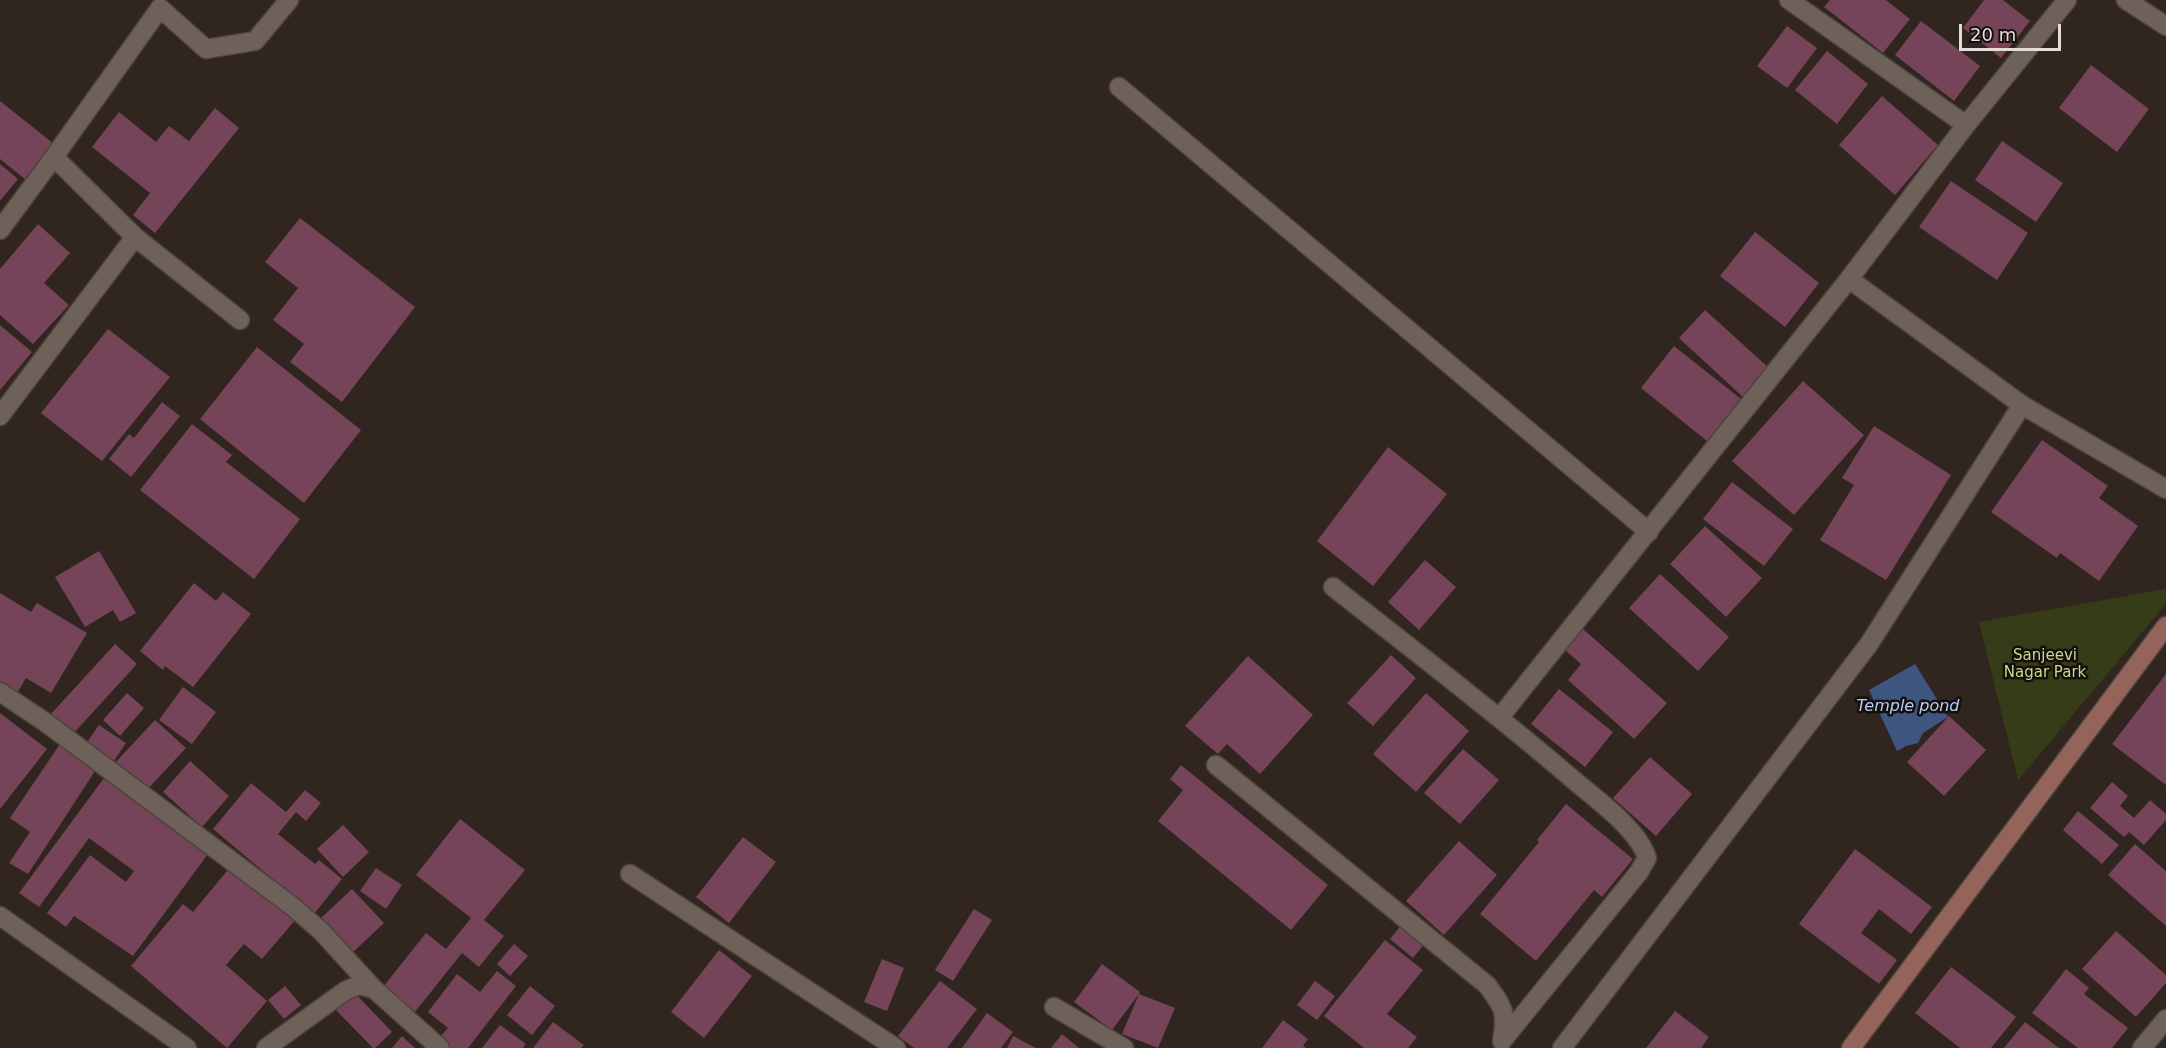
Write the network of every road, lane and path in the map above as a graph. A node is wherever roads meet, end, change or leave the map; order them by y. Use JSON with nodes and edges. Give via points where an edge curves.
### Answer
{"nodes":[{"id":1,"x":289,"y":0,"type":"edge"},
{"id":2,"x":1789,"y":0,"type":"edge"},
{"id":3,"x":2067,"y":0,"type":"edge"},
{"id":4,"x":2126,"y":0,"type":"edge"},
{"id":5,"x":2166,"y":26,"type":"edge"},
{"id":6,"x":1119,"y":87,"type":"dead end"},
{"id":7,"x":1966,"y":125,"type":"junction"},
{"id":8,"x":54,"y":157,"type":"junction"},
{"id":9,"x":0,"y":230,"type":"edge"},
{"id":10,"x":135,"y":237,"type":"junction"},
{"id":11,"x":1850,"y":279,"type":"junction"},
{"id":12,"x":240,"y":320,"type":"dead end"},
{"id":13,"x":2022,"y":405,"type":"junction"},
{"id":14,"x":0,"y":416,"type":"edge"},
{"id":15,"x":2166,"y":489,"type":"edge"},
{"id":16,"x":1648,"y":532,"type":"junction"},
{"id":17,"x":1333,"y":587,"type":"dead end"},
{"id":18,"x":2166,"y":626,"type":"edge"},
{"id":19,"x":0,"y":692,"type":"edge"},
{"id":20,"x":1500,"y":717,"type":"junction"},
{"id":21,"x":1216,"y":765,"type":"dead end"},
{"id":22,"x":630,"y":874,"type":"dead end"},
{"id":23,"x":0,"y":916,"type":"edge"},
{"id":24,"x":374,"y":989,"type":"junction"},
{"id":25,"x":1054,"y":1007,"type":"dead end"},
{"id":26,"x":2166,"y":1019,"type":"edge"},
{"id":27,"x":1500,"y":1045,"type":"edge"},
{"id":28,"x":187,"y":1048,"type":"edge"},
{"id":29,"x":266,"y":1048,"type":"edge"},
{"id":30,"x":440,"y":1048,"type":"edge"},
{"id":31,"x":896,"y":1048,"type":"edge"},
{"id":32,"x":1124,"y":1048,"type":"edge"},
{"id":33,"x":1562,"y":1048,"type":"edge"},
{"id":34,"x":1851,"y":1048,"type":"edge"},
{"id":35,"x":2142,"y":1048,"type":"edge"}],
"edges":[{"from":1,"to":8,"type":"street","via":[[255,41],[206,50],[160,8]]},
{"from":2,"to":7,"type":"street"},
{"from":3,"to":7,"type":"street"},
{"from":4,"to":5,"type":"street"},
{"from":6,"to":16,"type":"street"},
{"from":7,"to":11,"type":"street"},
{"from":8,"to":9,"type":"street"},
{"from":8,"to":10,"type":"street"},
{"from":10,"to":12,"type":"street"},
{"from":10,"to":14,"type":"street"},
{"from":11,"to":13,"type":"street"},
{"from":11,"to":16,"type":"street"},
{"from":13,"to":15,"type":"street"},
{"from":13,"to":33,"type":"street","via":[[1869,644]]},
{"from":16,"to":20,"type":"street"},
{"from":17,"to":20,"type":"street"},
{"from":18,"to":34,"type":"street"},
{"from":19,"to":24,"type":"street","via":[[292,906],[321,931]]},
{"from":20,"to":27,"type":"street","via":[[1626,826],[1644,847],[1647,858]]},
{"from":21,"to":27,"type":"street","via":[[1487,985],[1503,1006],[1505,1023]]},
{"from":22,"to":31,"type":"street"},
{"from":23,"to":28,"type":"street"},
{"from":24,"to":29,"type":"street","via":[[352,987]]},
{"from":24,"to":30,"type":"street"},
{"from":25,"to":32,"type":"street"},
{"from":26,"to":35,"type":"street"}]}
